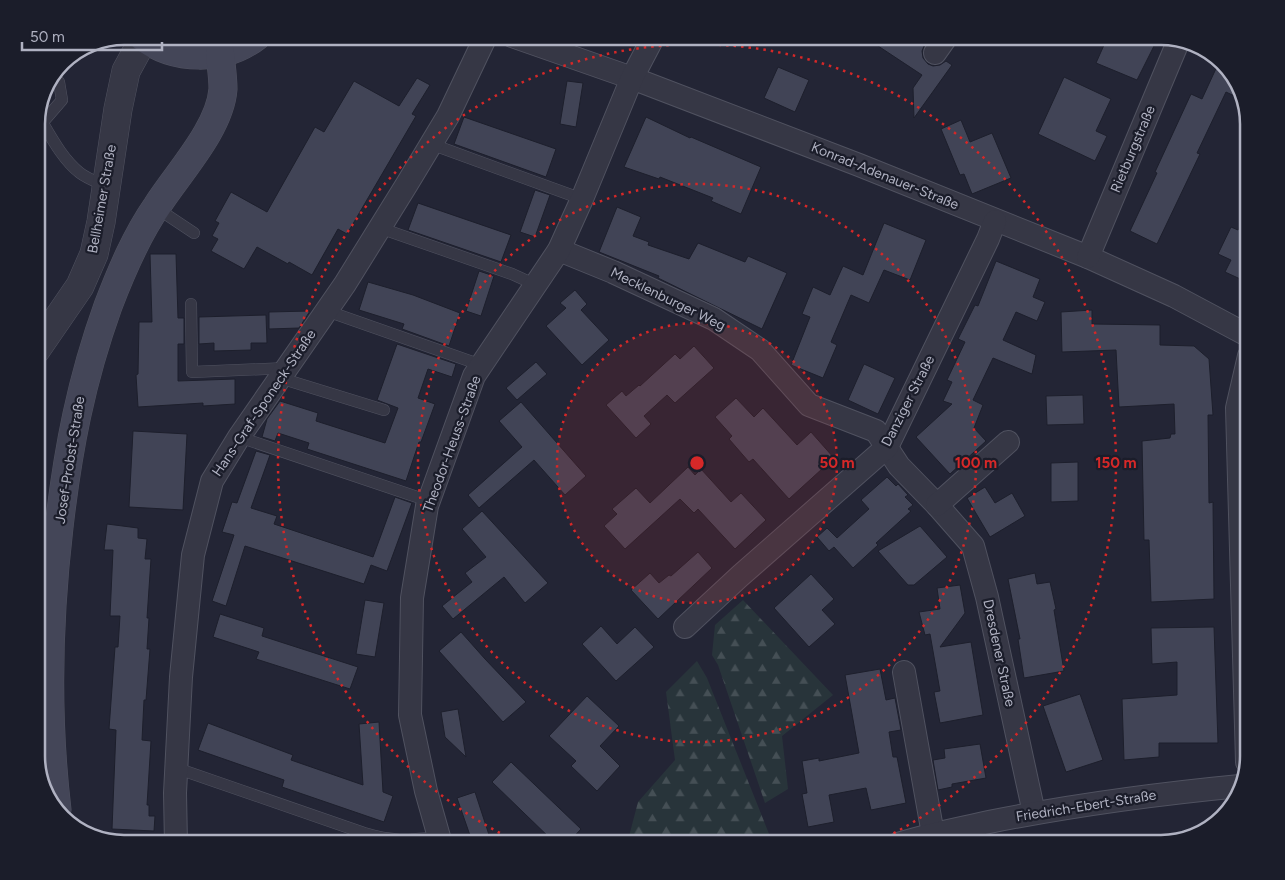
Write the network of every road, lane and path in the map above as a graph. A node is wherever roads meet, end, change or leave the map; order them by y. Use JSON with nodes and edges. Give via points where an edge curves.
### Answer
{"nodes":[{"id":1,"x":139,"y":45,"type":"edge"},
{"id":2,"x":156,"y":45,"type":"edge"},
{"id":3,"x":241,"y":45,"type":"edge"},
{"id":4,"x":482,"y":45,"type":"edge"},
{"id":5,"x":538,"y":45,"type":"edge"},
{"id":6,"x":649,"y":45,"type":"edge"},
{"id":7,"x":1176,"y":47,"type":"edge"},
{"id":8,"x":220,"y":53,"type":"junction"},
{"id":9,"x":632,"y":78,"type":"junction"},
{"id":10,"x":59,"y":82,"type":"dead end"},
{"id":11,"x":46,"y":113,"type":"edge"},
{"id":12,"x":45,"y":126,"type":"edge"},
{"id":13,"x":431,"y":144,"type":"junction"},
{"id":14,"x":106,"y":186,"type":"junction"},
{"id":15,"x":582,"y":199,"type":"junction"},
{"id":16,"x":156,"y":207,"type":"junction"},
{"id":17,"x":995,"y":221,"type":"junction"},
{"id":18,"x":380,"y":228,"type":"junction"},
{"id":19,"x":194,"y":233,"type":"dead end"},
{"id":20,"x":559,"y":250,"type":"junction"},
{"id":21,"x":1088,"y":257,"type":"junction"},
{"id":22,"x":536,"y":285,"type":"junction"},
{"id":23,"x":191,"y":304,"type":"dead end"},
{"id":24,"x":327,"y":311,"type":"junction"},
{"id":25,"x":1240,"y":331,"type":"edge"},
{"id":26,"x":45,"y":337,"type":"edge"},
{"id":27,"x":481,"y":365,"type":"junction"},
{"id":28,"x":284,"y":373,"type":"junction"},
{"id":29,"x":1240,"y":395,"type":"edge"},
{"id":30,"x":384,"y":410,"type":"dead end"},
{"id":31,"x":239,"y":437,"type":"junction"},
{"id":32,"x":1008,"y":442,"type":"dead end"},
{"id":33,"x":888,"y":447,"type":"junction"},
{"id":34,"x":429,"y":501,"type":"junction"},
{"id":35,"x":937,"y":505,"type":"junction"},
{"id":36,"x":1240,"y":514,"type":"edge"},
{"id":37,"x":685,"y":626,"type":"dead end"},
{"id":38,"x":904,"y":672,"type":"dead end"},
{"id":39,"x":176,"y":768,"type":"junction"},
{"id":40,"x":1234,"y":787,"type":"edge"},
{"id":41,"x":55,"y":794,"type":"edge"},
{"id":42,"x":1034,"y":813,"type":"junction"},
{"id":43,"x":933,"y":834,"type":"junction"},
{"id":44,"x":176,"y":835,"type":"edge"},
{"id":45,"x":371,"y":835,"type":"edge"},
{"id":46,"x":439,"y":835,"type":"edge"},
{"id":47,"x":930,"y":835,"type":"edge"}],
"edges":[{"from":1,"to":14,"type":"street","name":"Bellheimer Straße","via":[[126,71]]},
{"from":2,"to":8,"type":"main road","via":[[188,55]]},
{"from":3,"to":8,"type":"main road"},
{"from":4,"to":13,"type":"street","name":"Hans-Graf-Sponeck-Straße"},
{"from":5,"to":9,"type":"street","name":"Konrad-Adenauer-Straße"},
{"from":6,"to":9,"type":"street","name":"Theodor-Heuss-Straße"},
{"from":7,"to":21,"type":"street","name":"Rietburgstraße"},
{"from":8,"to":16,"type":"main road","name":"Josef-Probst-Straße","via":[[223,89],[216,116]]},
{"from":9,"to":15,"type":"street","name":"Theodor-Heuss-Straße"},
{"from":9,"to":17,"type":"street","name":"Konrad-Adenauer-Straße"},
{"from":10,"to":11,"type":"lane","via":[[62,100]]},
{"from":12,"to":14,"type":"lane","via":[[72,165]]},
{"from":13,"to":15,"type":"lane"},
{"from":13,"to":18,"type":"street","name":"Hans-Graf-Sponeck-Straße"},
{"from":14,"to":26,"type":"street","name":"Bellheimer Straße","via":[[94,254],[80,286]]},
{"from":15,"to":20,"type":"street","name":"Theodor-Heuss-Straße"},
{"from":16,"to":19,"type":"lane"},
{"from":16,"to":41,"type":"main road","name":"Josef-Probst-Straße","via":[[108,306],[81,391],[69,446],[56,557],[49,674]]},
{"from":17,"to":21,"type":"street","name":"Konrad-Adenauer-Straße"},
{"from":17,"to":33,"type":"street","name":"Danziger Straße"},
{"from":18,"to":22,"type":"lane"},
{"from":18,"to":24,"type":"street","name":"Hans-Graf-Sponeck-Straße"},
{"from":20,"to":22,"type":"street","name":"Theodor-Heuss-Straße"},
{"from":20,"to":33,"type":"street","name":"Mecklenburger Weg","via":[[714,319],[760,350],[810,405],[876,431]]},
{"from":21,"to":25,"type":"street","name":"Konrad-Adenauer-Straße","via":[[1174,296]]},
{"from":22,"to":27,"type":"street","name":"Theodor-Heuss-Straße"},
{"from":23,"to":28,"type":"lane","via":[[192,372]]},
{"from":24,"to":27,"type":"lane"},
{"from":24,"to":28,"type":"street","name":"Hans-Graf-Sponeck-Straße"},
{"from":27,"to":34,"type":"street","name":"Theodor-Heuss-Straße","via":[[474,376]]},
{"from":28,"to":30,"type":"lane"},
{"from":28,"to":31,"type":"street","name":"Hans-Graf-Sponeck-Straße"},
{"from":29,"to":36,"type":"street","via":[[1237,408]]},
{"from":31,"to":34,"type":"lane"},
{"from":31,"to":39,"type":"street","name":"Hans-Graf-Sponeck-Straße","via":[[212,481],[193,555]]},
{"from":32,"to":35,"type":"street"},
{"from":33,"to":35,"type":"street","name":"Dresdener Straße","via":[[899,466]]},
{"from":33,"to":37,"type":"street","name":"Danziger Straße"},
{"from":34,"to":46,"type":"street","name":"Theodor-Heuss-Straße","via":[[412,598],[410,715]]},
{"from":35,"to":42,"type":"street","name":"Dresdener Straße","via":[[973,546]]},
{"from":38,"to":43,"type":"street"},
{"from":39,"to":44,"type":"street","name":"Hans-Graf-Sponeck-Straße"},
{"from":39,"to":45,"type":"lane"},
{"from":40,"to":42,"type":"street","name":"Friedrich-Ebert-Straße"},
{"from":42,"to":43,"type":"street","name":"Friedrich-Ebert-Straße"},
{"from":43,"to":47,"type":"street","name":"Friedrich-Ebert-Straße"}]}
